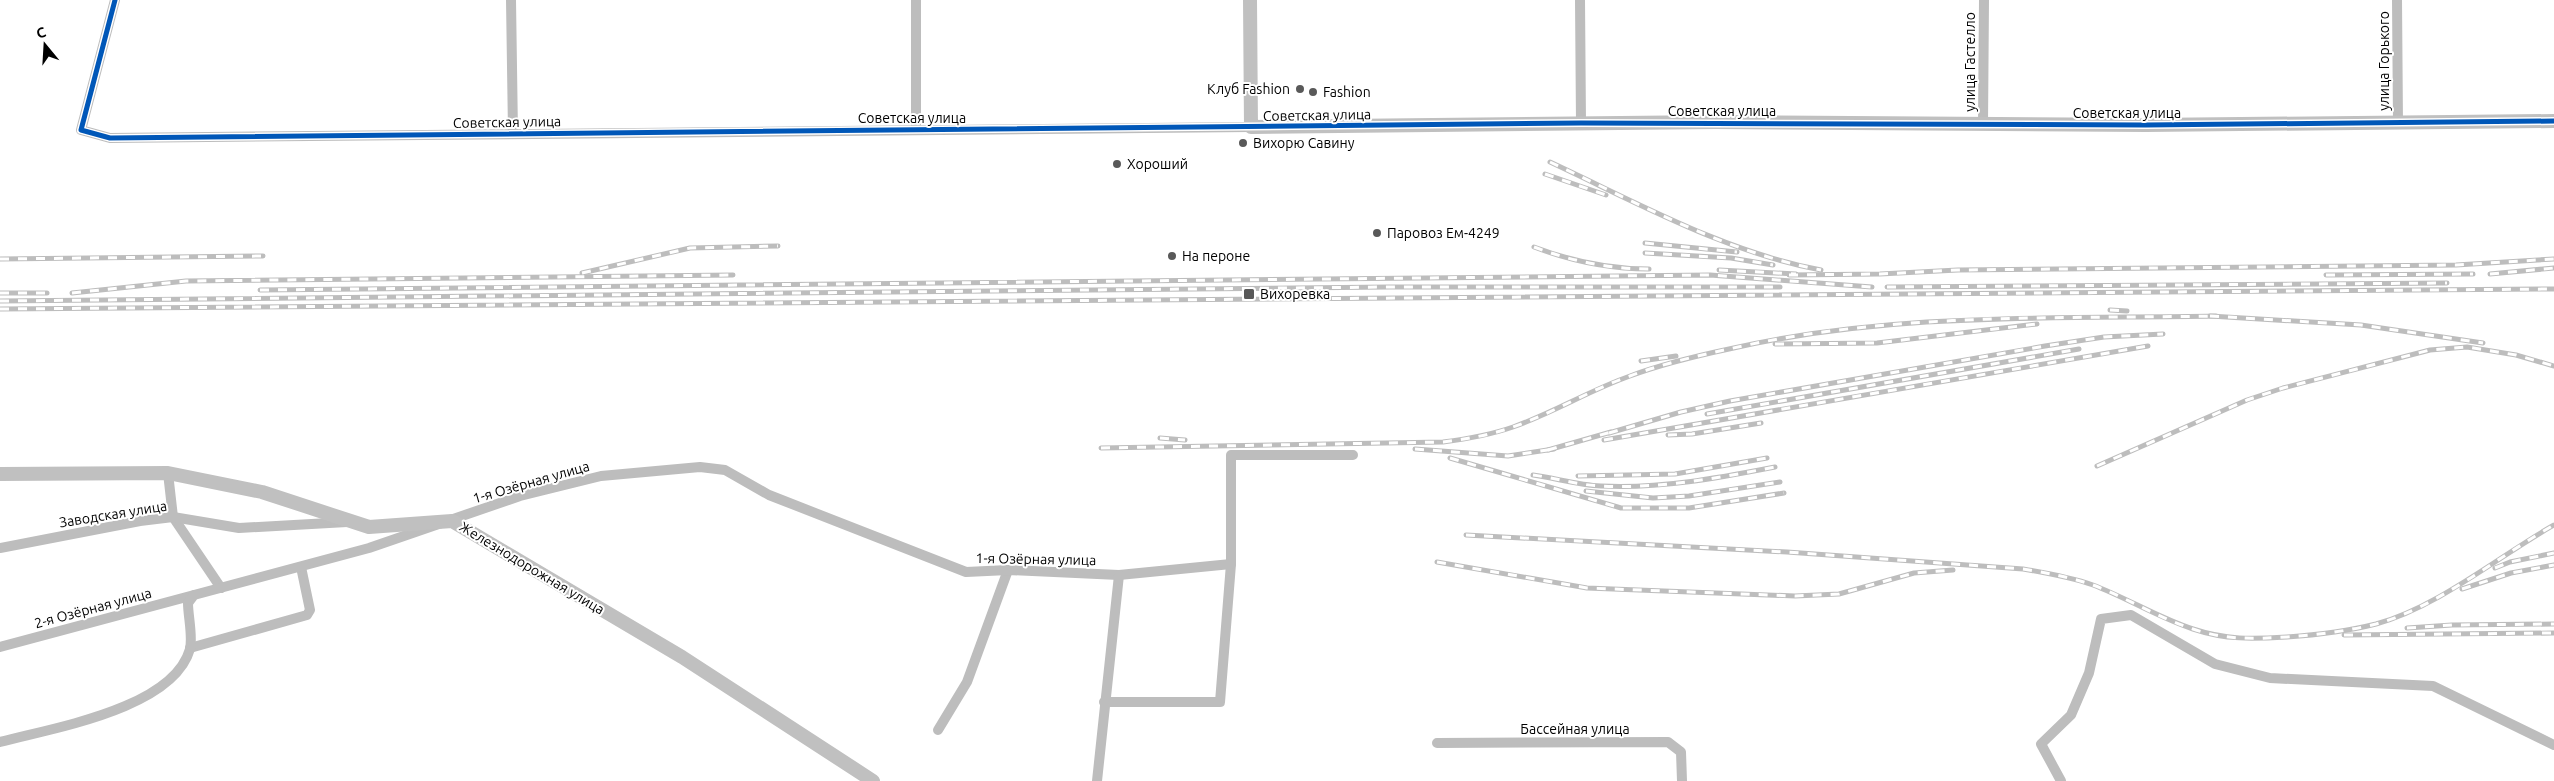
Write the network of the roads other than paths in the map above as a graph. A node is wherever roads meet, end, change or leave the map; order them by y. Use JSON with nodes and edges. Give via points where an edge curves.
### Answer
{"nodes":[{"id":1,"x":115,"y":0,"type":"edge"},
{"id":2,"x":511,"y":0,"type":"edge"},
{"id":3,"x":916,"y":0,"type":"edge"},
{"id":4,"x":1250,"y":0,"type":"edge"},
{"id":5,"x":1580,"y":0,"type":"edge"},
{"id":6,"x":1984,"y":0,"type":"edge"},
{"id":7,"x":2398,"y":0,"type":"edge"},
{"id":8,"x":2554,"y":121,"type":"edge"},
{"id":9,"x":2398,"y":122,"type":"junction"},
{"id":10,"x":1580,"y":123,"type":"junction"},
{"id":11,"x":1984,"y":124,"type":"junction"},
{"id":12,"x":1252,"y":127,"type":"junction"},
{"id":13,"x":916,"y":129,"type":"junction"},
{"id":14,"x":513,"y":133,"type":"junction"},
{"id":15,"x":1352,"y":455,"type":"dead end"},
{"id":16,"x":168,"y":473,"type":"junction"},
{"id":17,"x":0,"y":474,"type":"edge"},
{"id":18,"x":173,"y":517,"type":"junction"},
{"id":19,"x":452,"y":520,"type":"junction"},
{"id":20,"x":350,"y":522,"type":"junction"},
{"id":21,"x":0,"y":548,"type":"edge"},
{"id":22,"x":1231,"y":564,"type":"junction"},
{"id":23,"x":301,"y":567,"type":"junction"},
{"id":24,"x":1008,"y":570,"type":"junction"},
{"id":25,"x":1119,"y":575,"type":"junction"},
{"id":26,"x":221,"y":588,"type":"junction"},
{"id":27,"x":194,"y":595,"type":"junction"},
{"id":28,"x":0,"y":647,"type":"edge"},
{"id":29,"x":190,"y":648,"type":"junction"},
{"id":30,"x":1104,"y":702,"type":"junction"},
{"id":31,"x":938,"y":730,"type":"dead end"},
{"id":32,"x":0,"y":742,"type":"edge"},
{"id":33,"x":1437,"y":743,"type":"dead end"},
{"id":34,"x":2554,"y":745,"type":"edge"},
{"id":35,"x":873,"y":781,"type":"edge"},
{"id":36,"x":1098,"y":781,"type":"edge"},
{"id":37,"x":1682,"y":781,"type":"edge"},
{"id":38,"x":2061,"y":781,"type":"edge"}],
"edges":[{"from":1,"to":14,"type":"street","name":"Советская улица","via":[[81,130],[110,138]]},
{"from":2,"to":14,"type":"street"},
{"from":3,"to":13,"type":"street"},
{"from":4,"to":12,"type":"street"},
{"from":5,"to":10,"type":"street"},
{"from":6,"to":11,"type":"street","name":"улица Гастелло"},
{"from":7,"to":9,"type":"street","name":"улица Горького"},
{"from":8,"to":9,"type":"street","name":"Советская улица"},
{"from":9,"to":11,"type":"street","name":"Советская улица"},
{"from":10,"to":11,"type":"street","name":"Советская улица"},
{"from":10,"to":12,"type":"street","name":"Советская улица"},
{"from":12,"to":13,"type":"street","name":"Советская улица"},
{"from":13,"to":14,"type":"street","name":"Советская улица"},
{"from":15,"to":22,"type":"street","via":[[1231,455]]},
{"from":16,"to":17,"type":"street","name":"Железнодорожная улица"},
{"from":16,"to":18,"type":"street"},
{"from":16,"to":20,"type":"street","name":"Железнодорожная улица","via":[[262,492]]},
{"from":18,"to":20,"type":"street","name":"Заводская улица","via":[[239,528]]},
{"from":18,"to":21,"type":"street","name":"Заводская улица"},
{"from":18,"to":26,"type":"street"},
{"from":19,"to":20,"type":"street","name":"Железнодорожная улица","via":[[369,527]]},
{"from":19,"to":23,"type":"street","name":"1-я Озёрная улица"},
{"from":19,"to":24,"type":"street","name":"1-я Озёрная улица","via":[[520,496],[601,476],[700,467],[725,470],[769,495],[966,572]]},
{"from":19,"to":35,"type":"street","name":"Железнодорожная улица","via":[[682,657]]},
{"from":22,"to":25,"type":"street","name":"1-я Озёрная улица"},
{"from":22,"to":30,"type":"street","via":[[1220,702]]},
{"from":23,"to":26,"type":"street","name":"1-я Озёрная улица"},
{"from":23,"to":29,"type":"street","via":[[310,610],[307,615]]},
{"from":24,"to":25,"type":"street","name":"1-я Озёрная улица"},
{"from":24,"to":31,"type":"street","via":[[967,682]]},
{"from":25,"to":30,"type":"street"},
{"from":26,"to":27,"type":"street","name":"1-я Озёрная улица"},
{"from":27,"to":28,"type":"street","name":"2-я Озёрная улица"},
{"from":27,"to":29,"type":"street","via":[[188,603]]},
{"from":29,"to":32,"type":"street","via":[[181,668],[162,686],[120,710]]},
{"from":30,"to":36,"type":"street"},
{"from":33,"to":37,"type":"street","name":"Бассейная улица","via":[[1668,742],[1681,752]]},
{"from":34,"to":38,"type":"street","via":[[2433,686],[2270,678],[2215,664],[2131,615],[2101,619],[2090,673],[2071,715],[2041,744]]}]}
